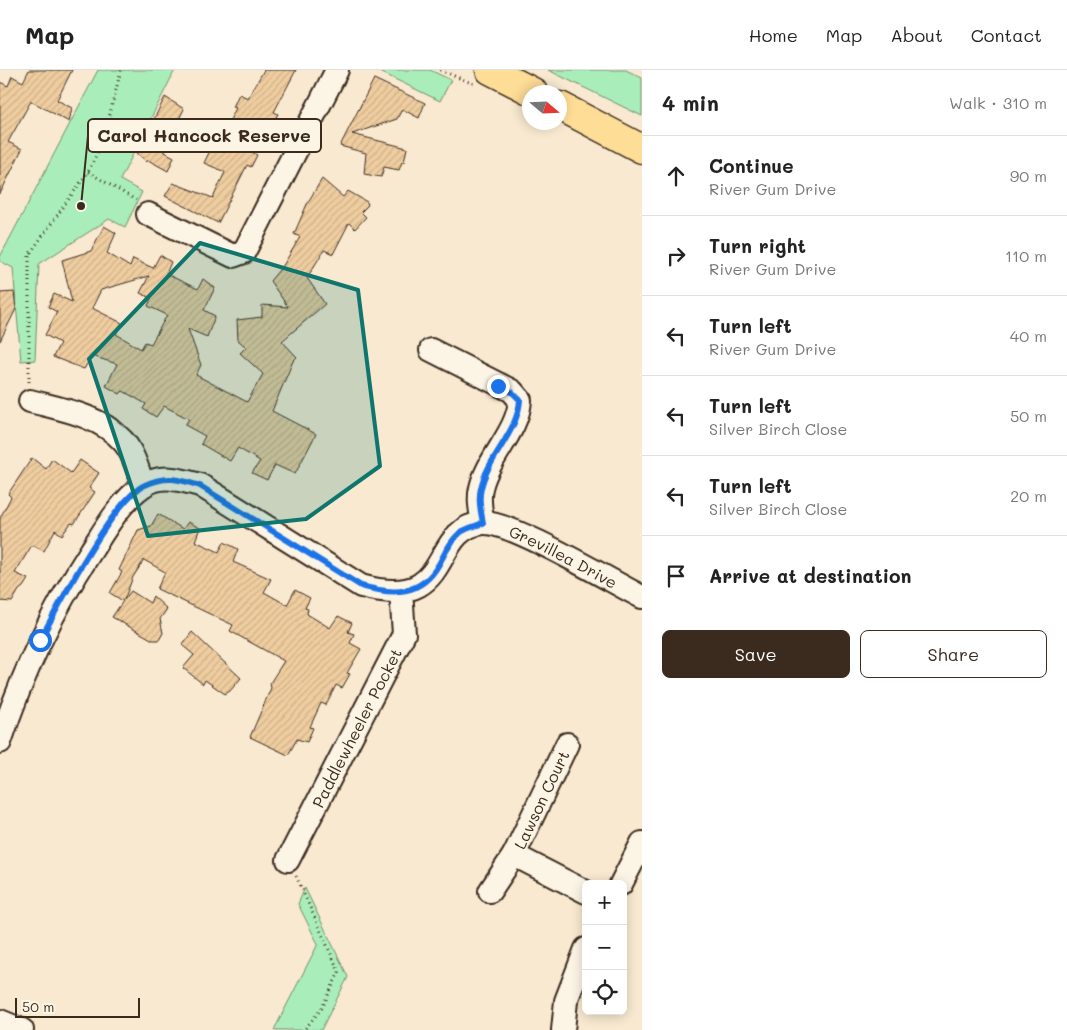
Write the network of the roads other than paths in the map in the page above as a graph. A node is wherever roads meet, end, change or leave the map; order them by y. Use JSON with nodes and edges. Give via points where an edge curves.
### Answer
{"nodes":[{"id":1,"x":337,"y":70,"type":"edge"},
{"id":2,"x":490,"y":70,"type":"edge"},
{"id":3,"x":522,"y":86,"type":"edge"},
{"id":4,"x":567,"y":110,"type":"edge"},
{"id":5,"x":642,"y":149,"type":"edge"},
{"id":6,"x":148,"y":214,"type":"road end"},
{"id":7,"x":431,"y":350,"type":"dead end"},
{"id":8,"x":30,"y":401,"type":"road end"},
{"id":9,"x":144,"y":485,"type":"junction"},
{"id":10,"x":483,"y":523,"type":"junction"},
{"id":11,"x":401,"y":591,"type":"junction"},
{"id":12,"x":642,"y":597,"type":"edge"},
{"id":13,"x":1,"y":736,"type":"edge"},
{"id":14,"x":568,"y":744,"type":"dead end"},
{"id":15,"x":642,"y":843,"type":"edge"},
{"id":16,"x":514,"y":855,"type":"junction"},
{"id":17,"x":288,"y":860,"type":"road end"},
{"id":18,"x":623,"y":880,"type":"edge"},
{"id":19,"x":582,"y":890,"type":"edge"},
{"id":20,"x":490,"y":891,"type":"dead end"},
{"id":21,"x":582,"y":959,"type":"edge"},
{"id":22,"x":0,"y":1021,"type":"edge"},
{"id":23,"x":22,"y":1030,"type":"edge"},
{"id":24,"x":563,"y":1030,"type":"edge"}],
"edges":[{"from":1,"to":6,"type":"street","via":[[244,252],[233,256]]},
{"from":2,"to":3,"type":"main road"},
{"from":4,"to":5,"type":"main road"},
{"from":7,"to":10,"type":"street","via":[[512,392],[520,400],[519,412],[480,489]]},
{"from":8,"to":9,"type":"street","via":[[84,417],[105,427],[122,440]]},
{"from":9,"to":11,"type":"street","via":[[173,477],[200,486],[361,586],[383,592]]},
{"from":9,"to":13,"type":"street","via":[[123,505],[68,588],[28,664]]},
{"from":10,"to":11,"type":"street","via":[[463,531],[453,540],[433,575],[417,588]]},
{"from":10,"to":12,"type":"street","name":"Grevillea Drive","via":[[514,530]]},
{"from":11,"to":17,"type":"street","name":"Paddlewheeler Pocket","via":[[404,634]]},
{"from":14,"to":16,"type":"street","name":"Lawson Court"},
{"from":15,"to":18,"type":"street"},
{"from":16,"to":19,"type":"street","name":"Lawson Court"},
{"from":16,"to":20,"type":"street","name":"Lawson Court"},
{"from":21,"to":24,"type":"street","via":[[566,1001]]},
{"from":22,"to":23,"type":"street"}]}
